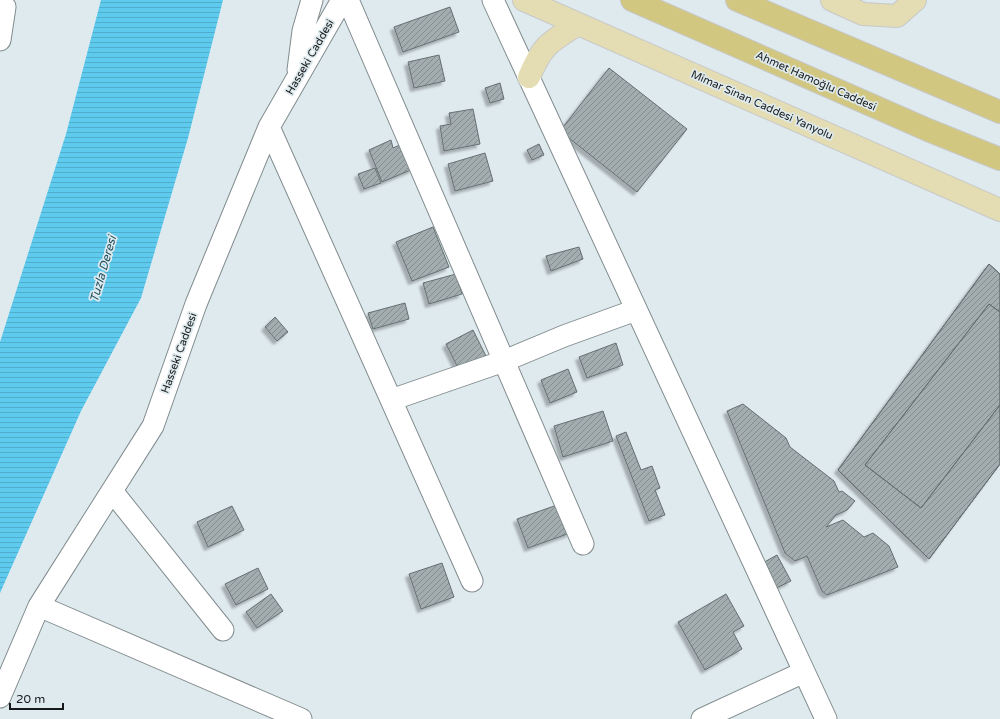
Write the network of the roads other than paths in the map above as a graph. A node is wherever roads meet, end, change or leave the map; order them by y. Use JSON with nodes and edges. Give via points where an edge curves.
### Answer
{"nodes":[{"id":1,"x":312,"y":0,"type":"edge"},
{"id":2,"x":342,"y":0,"type":"edge"},
{"id":3,"x":348,"y":0,"type":"edge"},
{"id":4,"x":493,"y":0,"type":"edge"},
{"id":5,"x":524,"y":0,"type":"edge"},
{"id":6,"x":632,"y":0,"type":"edge"},
{"id":7,"x":737,"y":0,"type":"edge"},
{"id":8,"x":832,"y":0,"type":"edge"},
{"id":9,"x":915,"y":0,"type":"edge"},
{"id":10,"x":0,"y":4,"type":"edge"},
{"id":11,"x":578,"y":24,"type":"junction"},
{"id":12,"x":0,"y":40,"type":"edge"},
{"id":13,"x":528,"y":77,"type":"junction"},
{"id":14,"x":297,"y":79,"type":"junction"},
{"id":15,"x":1000,"y":112,"type":"edge"},
{"id":16,"x":269,"y":128,"type":"junction"},
{"id":17,"x":1000,"y":160,"type":"edge"},
{"id":18,"x":1000,"y":210,"type":"edge"},
{"id":19,"x":636,"y":310,"type":"junction"},
{"id":20,"x":504,"y":361,"type":"junction"},
{"id":21,"x":391,"y":400,"type":"junction"},
{"id":22,"x":112,"y":491,"type":"junction"},
{"id":23,"x":583,"y":544,"type":"dead end"},
{"id":24,"x":472,"y":581,"type":"dead end"},
{"id":25,"x":39,"y":606,"type":"junction"},
{"id":26,"x":223,"y":630,"type":"dead end"},
{"id":27,"x":804,"y":672,"type":"junction"},
{"id":28,"x":0,"y":697,"type":"edge"},
{"id":29,"x":301,"y":719,"type":"edge"},
{"id":30,"x":702,"y":719,"type":"edge"},
{"id":31,"x":826,"y":719,"type":"edge"}],
"edges":[{"from":1,"to":14,"type":"street","via":[[303,31]]},
{"from":2,"to":14,"type":"street","name":"Hasseki Caddesi"},
{"from":3,"to":20,"type":"street"},
{"from":4,"to":13,"type":"street"},
{"from":5,"to":11,"type":"main road","name":"Mimar Sinan Caddesi Yanyolu"},
{"from":6,"to":17,"type":"highway","name":"Ahmet Hamoğlu Caddesi"},
{"from":7,"to":15,"type":"highway"},
{"from":8,"to":9,"type":"main road","via":[[863,14],[897,16]]},
{"from":10,"to":12,"type":"street","via":[[5,6]]},
{"from":11,"to":13,"type":"main road","via":[[546,46]]},
{"from":11,"to":18,"type":"main road","name":"Mimar Sinan Caddesi Yanyolu"},
{"from":13,"to":19,"type":"street"},
{"from":14,"to":16,"type":"street","name":"Hasseki Caddesi"},
{"from":16,"to":21,"type":"street"},
{"from":16,"to":22,"type":"street","name":"Hasseki Caddesi","via":[[196,304],[153,426]]},
{"from":19,"to":20,"type":"street"},
{"from":19,"to":27,"type":"street"},
{"from":20,"to":21,"type":"street"},
{"from":20,"to":23,"type":"street"},
{"from":21,"to":24,"type":"street"},
{"from":22,"to":25,"type":"street","name":"Hasseki Caddesi"},
{"from":22,"to":26,"type":"street"},
{"from":25,"to":28,"type":"street","name":"Hasseki Caddesi"},
{"from":25,"to":29,"type":"street"},
{"from":27,"to":30,"type":"street"},
{"from":27,"to":31,"type":"street"}]}
